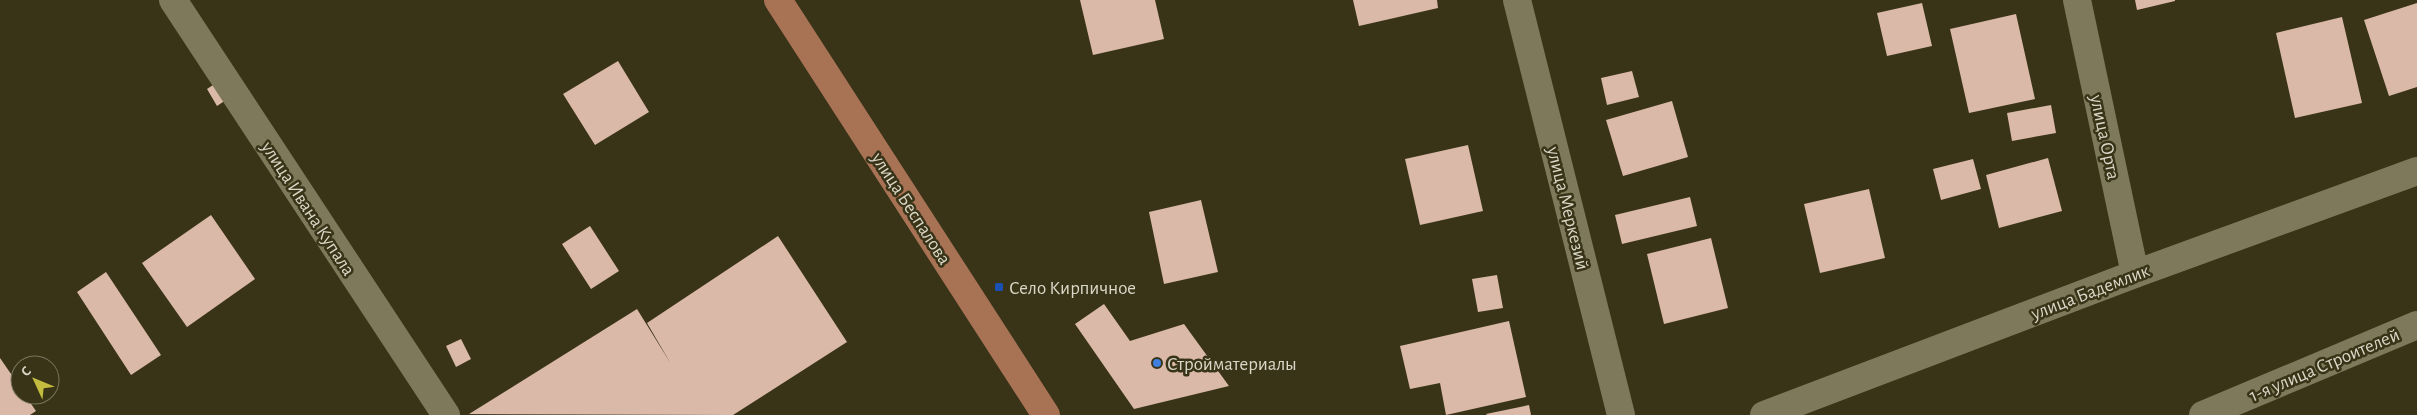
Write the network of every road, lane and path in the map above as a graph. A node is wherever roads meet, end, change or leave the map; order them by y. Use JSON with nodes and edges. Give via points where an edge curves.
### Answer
{"nodes":[{"id":1,"x":173,"y":0,"type":"edge"},
{"id":2,"x":778,"y":0,"type":"edge"},
{"id":3,"x":1517,"y":0,"type":"edge"},
{"id":4,"x":2077,"y":0,"type":"edge"},
{"id":5,"x":2417,"y":171,"type":"edge"},
{"id":6,"x":2135,"y":274,"type":"junction"},
{"id":7,"x":2417,"y":325,"type":"edge"},
{"id":8,"x":446,"y":415,"type":"edge"},
{"id":9,"x":1046,"y":415,"type":"edge"},
{"id":10,"x":1622,"y":415,"type":"edge"},
{"id":11,"x":1764,"y":415,"type":"edge"},
{"id":12,"x":2203,"y":415,"type":"edge"}],
"edges":[{"from":1,"to":8,"type":"street","name":"улица Ивана Купала"},
{"from":2,"to":9,"type":"main road","name":"улица Беспалова"},
{"from":3,"to":10,"type":"street","name":"улица Меркезий"},
{"from":4,"to":6,"type":"street","name":"улица Орта"},
{"from":5,"to":6,"type":"street","name":"улица Бадемлик"},
{"from":6,"to":11,"type":"street","name":"улица Бадемлик"},
{"from":7,"to":12,"type":"street","name":"1-я улица Строителей"}]}
